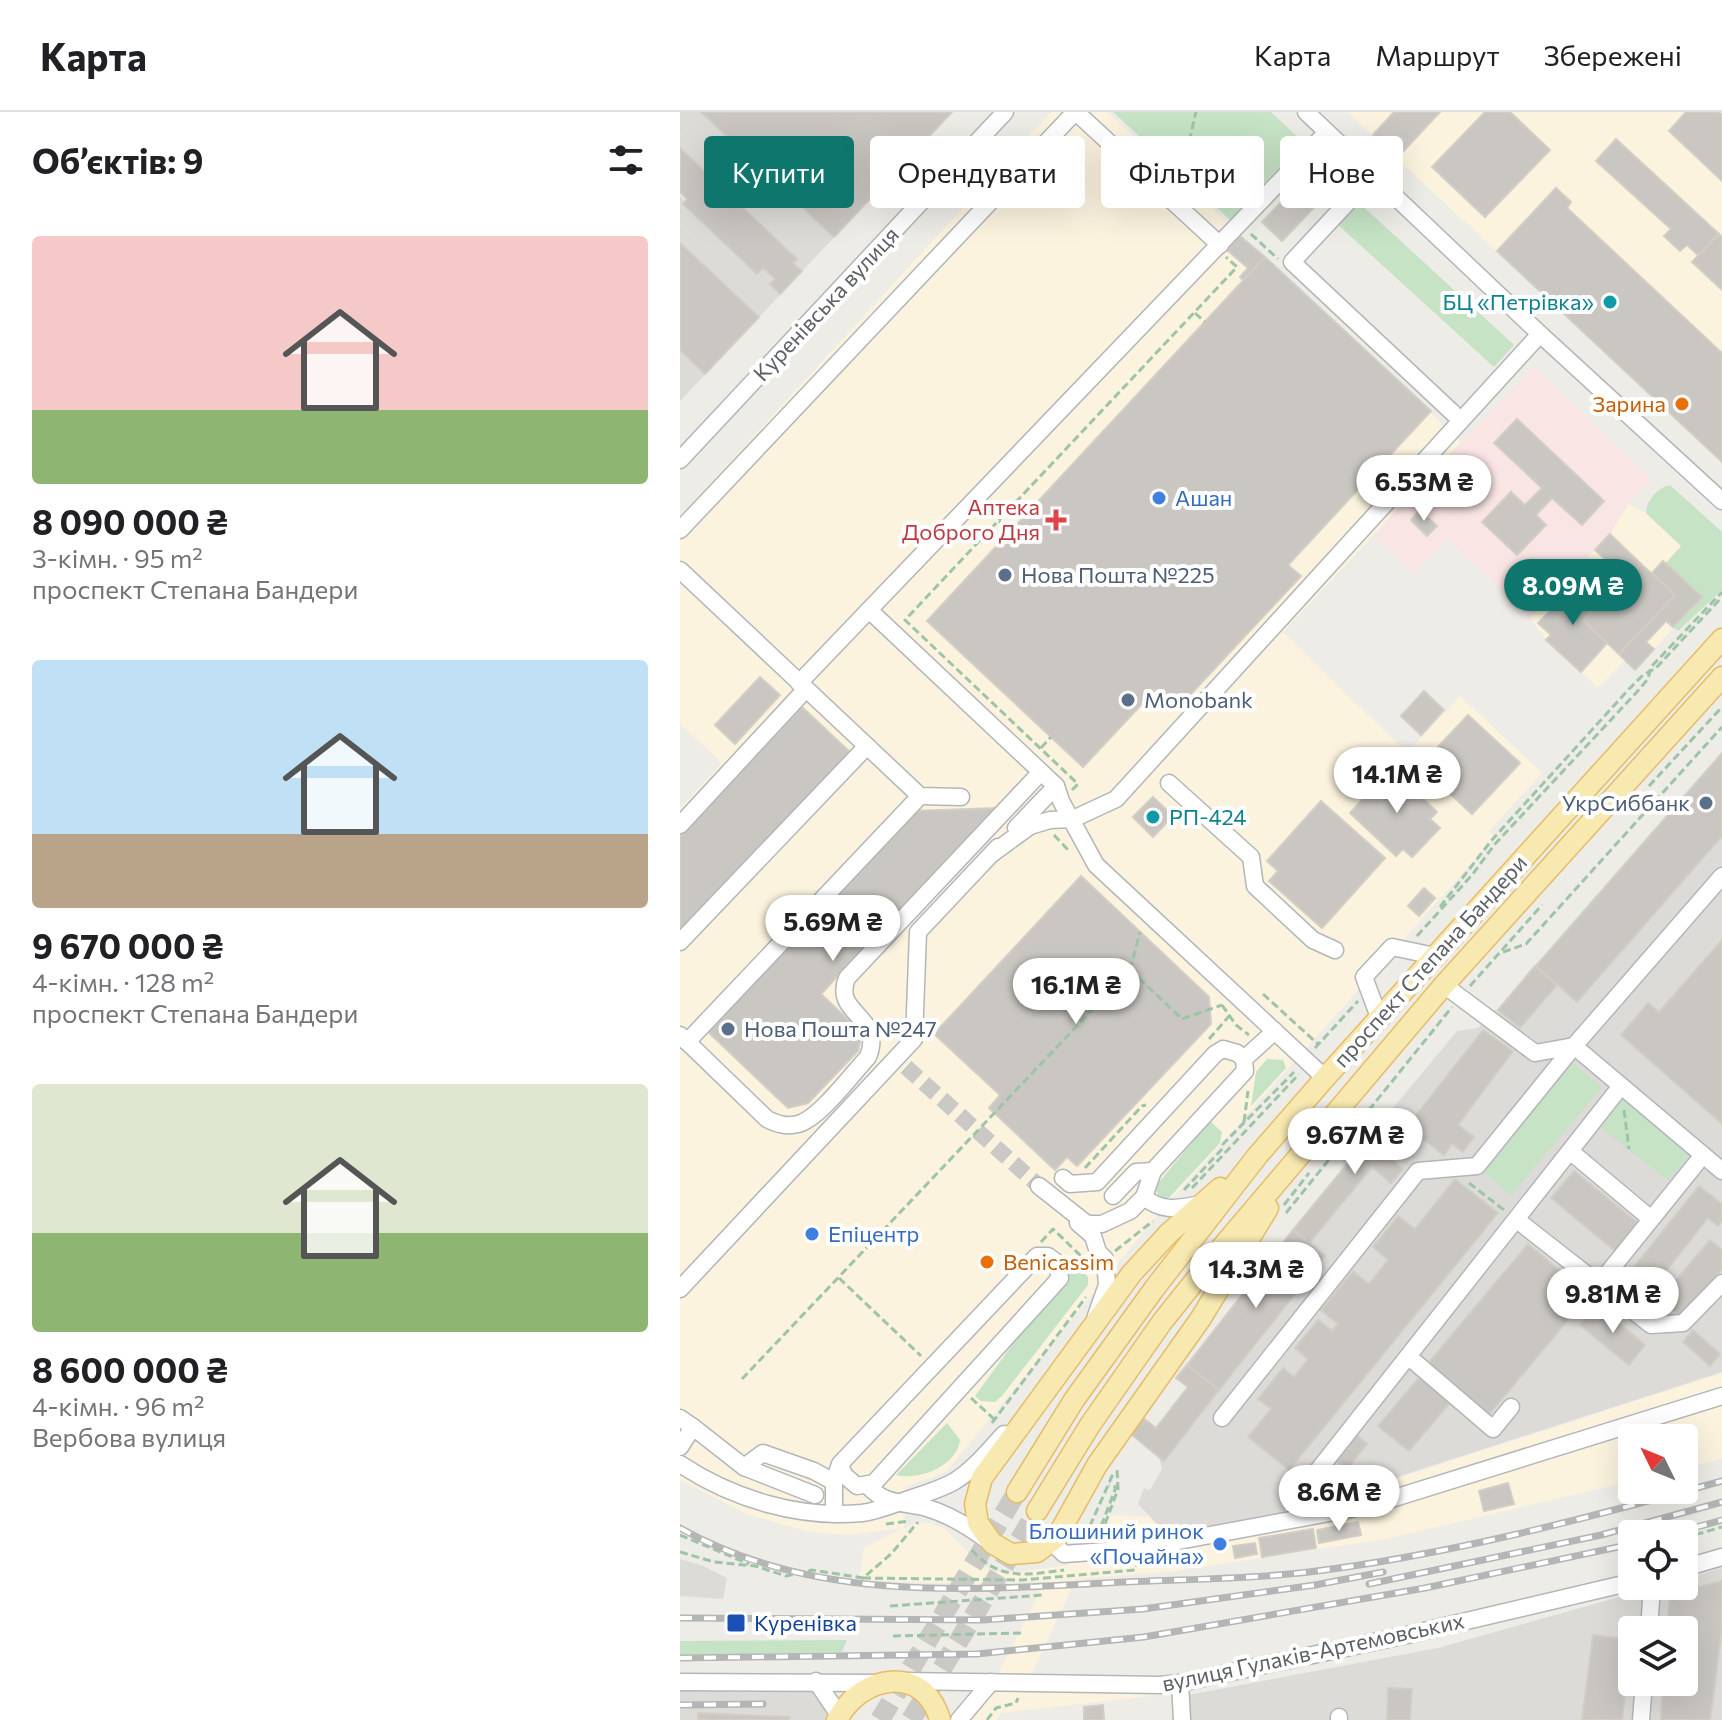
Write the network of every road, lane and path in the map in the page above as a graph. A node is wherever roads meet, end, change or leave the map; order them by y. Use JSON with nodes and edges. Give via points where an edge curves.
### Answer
{"nodes":[{"id":1,"x":1005,"y":112,"type":"edge"},
{"id":2,"x":1196,"y":112,"type":"edge"},
{"id":3,"x":1306,"y":112,"type":"edge"},
{"id":4,"x":1068,"y":115,"type":"edge"},
{"id":5,"x":1327,"y":132,"type":"junction"},
{"id":6,"x":1190,"y":136,"type":"edge"},
{"id":7,"x":1331,"y":136,"type":"edge"},
{"id":8,"x":1403,"y":204,"type":"edge"},
{"id":9,"x":1342,"y":208,"type":"edge"},
{"id":10,"x":1220,"y":245,"type":"junction"},
{"id":11,"x":1237,"y":267,"type":"dead end"},
{"id":12,"x":1195,"y":313,"type":"junction"},
{"id":13,"x":1205,"y":322,"type":"dead end"},
{"id":14,"x":1540,"y":334,"type":"junction"},
{"id":15,"x":1454,"y":414,"type":"dead end"},
{"id":16,"x":680,"y":460,"type":"edge"},
{"id":17,"x":1722,"y":501,"type":"edge"},
{"id":18,"x":999,"y":521,"type":"junction"},
{"id":19,"x":680,"y":530,"type":"edge"},
{"id":20,"x":1010,"y":532,"type":"dead end"},
{"id":21,"x":680,"y":570,"type":"edge"},
{"id":22,"x":1722,"y":595,"type":"edge"},
{"id":23,"x":869,"y":610,"type":"junction"},
{"id":24,"x":1722,"y":639,"type":"edge"},
{"id":25,"x":1650,"y":671,"type":"junction"},
{"id":26,"x":1722,"y":677,"type":"edge"},
{"id":27,"x":802,"y":686,"type":"junction"},
{"id":28,"x":1722,"y":707,"type":"edge"},
{"id":29,"x":1722,"y":727,"type":"edge"},
{"id":30,"x":1051,"y":737,"type":"dead end"},
{"id":31,"x":867,"y":746,"type":"junction"},
{"id":32,"x":1041,"y":748,"type":"junction"},
{"id":33,"x":1041,"y":772,"type":"junction"},
{"id":34,"x":1169,"y":783,"type":"dead end"},
{"id":35,"x":1078,"y":784,"type":"dead end"},
{"id":36,"x":1056,"y":786,"type":"junction"},
{"id":37,"x":920,"y":796,"type":"junction"},
{"id":38,"x":1640,"y":796,"type":"dead end"},
{"id":39,"x":961,"y":797,"type":"dead end"},
{"id":40,"x":1073,"y":819,"type":"junction"},
{"id":41,"x":680,"y":825,"type":"edge"},
{"id":42,"x":1055,"y":838,"type":"dead end"},
{"id":43,"x":993,"y":853,"type":"junction"},
{"id":44,"x":1074,"y":856,"type":"dead end"},
{"id":45,"x":1722,"y":876,"type":"edge"},
{"id":46,"x":1544,"y":902,"type":"dead end"},
{"id":47,"x":1140,"y":932,"type":"dead end"},
{"id":48,"x":680,"y":942,"type":"edge"},
{"id":49,"x":1335,"y":950,"type":"dead end"},
{"id":50,"x":1499,"y":954,"type":"junction"},
{"id":51,"x":1435,"y":956,"type":"junction"},
{"id":52,"x":1130,"y":970,"type":"junction"},
{"id":53,"x":1454,"y":992,"type":"junction"},
{"id":54,"x":1263,"y":994,"type":"dead end"},
{"id":55,"x":1222,"y":1005,"type":"dead end"},
{"id":56,"x":1379,"y":1017,"type":"junction"},
{"id":57,"x":1275,"y":1031,"type":"junction"},
{"id":58,"x":683,"y":1039,"type":"edge"},
{"id":59,"x":1417,"y":1041,"type":"dead end"},
{"id":60,"x":1574,"y":1046,"type":"junction"},
{"id":61,"x":1244,"y":1059,"type":"junction"},
{"id":62,"x":1305,"y":1059,"type":"junction"},
{"id":63,"x":1325,"y":1078,"type":"junction"},
{"id":64,"x":1621,"y":1086,"type":"junction"},
{"id":65,"x":1264,"y":1104,"type":"dead end"},
{"id":66,"x":1629,"y":1149,"type":"dead end"},
{"id":67,"x":1570,"y":1151,"type":"junction"},
{"id":68,"x":1258,"y":1155,"type":"junction"},
{"id":69,"x":1703,"y":1155,"type":"junction"},
{"id":70,"x":1307,"y":1160,"type":"junction"},
{"id":71,"x":1451,"y":1169,"type":"junction"},
{"id":72,"x":1153,"y":1171,"type":"junction"},
{"id":73,"x":1722,"y":1171,"type":"edge"},
{"id":74,"x":1063,"y":1178,"type":"dead end"},
{"id":75,"x":1097,"y":1182,"type":"junction"},
{"id":76,"x":1113,"y":1196,"type":"junction"},
{"id":77,"x":1144,"y":1197,"type":"junction"},
{"id":78,"x":1201,"y":1204,"type":"junction"},
{"id":79,"x":1130,"y":1211,"type":"junction"},
{"id":80,"x":1279,"y":1214,"type":"dead end"},
{"id":81,"x":1281,"y":1219,"type":"dead end"},
{"id":82,"x":1651,"y":1219,"type":"junction"},
{"id":83,"x":1517,"y":1220,"type":"junction"},
{"id":84,"x":1065,"y":1241,"type":"dead end"},
{"id":85,"x":1084,"y":1259,"type":"dead end"},
{"id":86,"x":839,"y":1278,"type":"junction"},
{"id":87,"x":1722,"y":1283,"type":"edge"},
{"id":88,"x":1599,"y":1284,"type":"junction"},
{"id":89,"x":680,"y":1289,"type":"edge"},
{"id":90,"x":1093,"y":1326,"type":"junction"},
{"id":91,"x":1409,"y":1357,"type":"junction"},
{"id":92,"x":924,"y":1358,"type":"dead end"},
{"id":93,"x":1056,"y":1377,"type":"junction"},
{"id":94,"x":742,"y":1379,"type":"dead end"},
{"id":95,"x":968,"y":1396,"type":"dead end"},
{"id":96,"x":1722,"y":1396,"type":"edge"},
{"id":97,"x":1511,"y":1407,"type":"dead end"},
{"id":98,"x":1222,"y":1418,"type":"dead end"},
{"id":99,"x":995,"y":1420,"type":"dead end"},
{"id":100,"x":687,"y":1422,"type":"edge"},
{"id":101,"x":680,"y":1447,"type":"edge"},
{"id":102,"x":1118,"y":1459,"type":"dead end"},
{"id":103,"x":680,"y":1464,"type":"edge"},
{"id":104,"x":840,"y":1464,"type":"junction"},
{"id":105,"x":744,"y":1467,"type":"junction"},
{"id":106,"x":1312,"y":1478,"type":"dead end"},
{"id":107,"x":834,"y":1482,"type":"junction"},
{"id":108,"x":1109,"y":1485,"type":"junction"},
{"id":109,"x":868,"y":1486,"type":"junction"},
{"id":110,"x":1017,"y":1492,"type":"tunnel mouth"},
{"id":111,"x":815,"y":1495,"type":"dead end"},
{"id":112,"x":895,"y":1504,"type":"junction"},
{"id":113,"x":1037,"y":1511,"type":"tunnel mouth"},
{"id":114,"x":834,"y":1514,"type":"junction"},
{"id":115,"x":920,"y":1519,"type":"dead end"},
{"id":116,"x":1722,"y":1527,"type":"edge"},
{"id":117,"x":1698,"y":1534,"type":"edge"},
{"id":118,"x":680,"y":1535,"type":"edge"},
{"id":119,"x":1057,"y":1537,"type":"junction"},
{"id":120,"x":992,"y":1543,"type":"junction"},
{"id":121,"x":1093,"y":1549,"type":"junction"},
{"id":122,"x":680,"y":1552,"type":"edge"},
{"id":123,"x":1722,"y":1557,"type":"edge"},
{"id":124,"x":1140,"y":1561,"type":"dead end"},
{"id":125,"x":1698,"y":1564,"type":"edge"},
{"id":126,"x":752,"y":1566,"type":"junction"},
{"id":127,"x":863,"y":1578,"type":"junction"},
{"id":128,"x":1618,"y":1585,"type":"edge"},
{"id":129,"x":1043,"y":1595,"type":"dead end"},
{"id":130,"x":890,"y":1606,"type":"dead end"},
{"id":131,"x":1022,"y":1633,"type":"dead end"},
{"id":132,"x":893,"y":1636,"type":"dead end"},
{"id":133,"x":816,"y":1681,"type":"junction"},
{"id":134,"x":903,"y":1681,"type":"junction"},
{"id":135,"x":680,"y":1682,"type":"edge"},
{"id":136,"x":991,"y":1682,"type":"junction"},
{"id":137,"x":877,"y":1683,"type":"junction"},
{"id":138,"x":1180,"y":1683,"type":"junction"},
{"id":139,"x":1020,"y":1695,"type":"dead end"},
{"id":140,"x":1643,"y":1696,"type":"edge"},
{"id":141,"x":838,"y":1718,"type":"edge"},
{"id":142,"x":940,"y":1720,"type":"edge"},
{"id":143,"x":959,"y":1720,"type":"edge"},
{"id":144,"x":987,"y":1720,"type":"edge"},
{"id":145,"x":1182,"y":1720,"type":"edge"},
{"id":146,"x":1641,"y":1720,"type":"edge"}],
"edges":[{"from":1,"to":16,"type":"street","name":"Куренівська вулиця"},
{"from":2,"to":6,"type":"path"},
{"from":3,"to":5,"type":"street"},
{"from":4,"to":10,"type":"street"},
{"from":4,"to":19,"type":"street"},
{"from":5,"to":7,"type":"street"},
{"from":5,"to":10,"type":"street"},
{"from":8,"to":14,"type":"street"},
{"from":9,"to":15,"type":"street","via":[[1292,262]]},
{"from":10,"to":23,"type":"street"},
{"from":11,"to":12,"type":"path"},
{"from":12,"to":13,"type":"path"},
{"from":12,"to":18,"type":"path"},
{"from":14,"to":17,"type":"street"},
{"from":14,"to":40,"type":"street","via":[[1116,799]]},
{"from":18,"to":20,"type":"path"},
{"from":18,"to":32,"type":"path","via":[[905,620]]},
{"from":21,"to":27,"type":"street"},
{"from":22,"to":25,"type":"path"},
{"from":23,"to":27,"type":"street"},
{"from":23,"to":33,"type":"street"},
{"from":24,"to":51,"type":"main road","name":"проспект Степана Бандери"},
{"from":25,"to":25,"type":"path","via":[[1635,694],[1423,929],[1491,841]]},
{"from":26,"to":53,"type":"main road","name":"проспект Степана Бандери"},
{"from":27,"to":31,"type":"street"},
{"from":27,"to":41,"type":"street"},
{"from":28,"to":38,"type":"path"},
{"from":29,"to":50,"type":"path","via":[[1526,944]]},
{"from":30,"to":32,"type":"path"},
{"from":31,"to":37,"type":"street"},
{"from":31,"to":48,"type":"street"},
{"from":32,"to":35,"type":"path"},
{"from":33,"to":36,"type":"street"},
{"from":33,"to":58,"type":"street","via":[[847,978],[844,999],[873,1034],[872,1046],[868,1057],[814,1115],[782,1126],[767,1119]]},
{"from":34,"to":49,"type":"street","via":[[1251,857],[1255,886],[1313,940]]},
{"from":36,"to":40,"type":"street"},
{"from":36,"to":43,"type":"street"},
{"from":37,"to":39,"type":"street"},
{"from":37,"to":58,"type":"street"},
{"from":40,"to":43,"type":"street","via":[[1030,826]]},
{"from":40,"to":57,"type":"street","via":[[1096,865]]},
{"from":42,"to":44,"type":"path"},
{"from":43,"to":89,"type":"street","via":[[918,932],[914,1039],[901,1063]]},
{"from":45,"to":60,"type":"street"},
{"from":46,"to":50,"type":"path"},
{"from":47,"to":52,"type":"path"},
{"from":50,"to":53,"type":"path"},
{"from":51,"to":56,"type":"main road","name":"проспект Степана Бандери"},
{"from":51,"to":56,"type":"street","via":[[1392,947],[1364,977]]},
{"from":52,"to":55,"type":"path","via":[[1182,1019]]},
{"from":52,"to":86,"type":"path"},
{"from":53,"to":59,"type":"path"},
{"from":53,"to":60,"type":"street","via":[[1535,1053]]},
{"from":53,"to":70,"type":"main road","name":"проспект Степана Бандери"},
{"from":53,"to":81,"type":"path"},
{"from":54,"to":62,"type":"path","via":[[1319,1045]]},
{"from":56,"to":63,"type":"main road","name":"проспект Степана Бандери"},
{"from":57,"to":61,"type":"street"},
{"from":57,"to":62,"type":"street"},
{"from":60,"to":64,"type":"street"},
{"from":60,"to":71,"type":"street","via":[[1477,1166]]},
{"from":61,"to":72,"type":"street","via":[[1245,1071]]},
{"from":61,"to":75,"type":"street","via":[[1223,1049],[1215,1054]]},
{"from":62,"to":63,"type":"street"},
{"from":62,"to":65,"type":"path"},
{"from":63,"to":68,"type":"main road","name":"проспект Степана Бандери"},
{"from":64,"to":66,"type":"path"},
{"from":64,"to":67,"type":"street"},
{"from":64,"to":69,"type":"street"},
{"from":67,"to":82,"type":"street"},
{"from":67,"to":83,"type":"street"},
{"from":68,"to":78,"type":"main road"},
{"from":68,"to":110,"type":"main road","name":"проспект Степана Бандери","via":[[1074,1400]]},
{"from":69,"to":73,"type":"street"},
{"from":69,"to":82,"type":"street"},
{"from":70,"to":80,"type":"path"},
{"from":70,"to":113,"type":"main road","name":"проспект Степана Бандери","via":[[1162,1322]]},
{"from":70,"to":119,"type":"main road","via":[[1097,1465]]},
{"from":71,"to":83,"type":"path"},
{"from":71,"to":98,"type":"street","via":[[1418,1171]]},
{"from":72,"to":76,"type":"street","via":[[1136,1172]]},
{"from":72,"to":77,"type":"street"},
{"from":74,"to":75,"type":"street","via":[[1070,1184]]},
{"from":75,"to":76,"type":"street"},
{"from":76,"to":79,"type":"street"},
{"from":77,"to":78,"type":"street","via":[[1166,1210]]},
{"from":77,"to":79,"type":"street"},
{"from":78,"to":90,"type":"main road","via":[[1132,1273]]},
{"from":79,"to":90,"type":"street","via":[[1102,1224],[1087,1224],[1039,1186],[1093,1236],[1105,1259],[1107,1285]]},
{"from":82,"to":88,"type":"street"},
{"from":83,"to":88,"type":"street"},
{"from":83,"to":91,"type":"street"},
{"from":84,"to":85,"type":"path"},
{"from":86,"to":92,"type":"path"},
{"from":86,"to":94,"type":"path"},
{"from":87,"to":88,"type":"street","via":[[1683,1323],[1651,1325]]},
{"from":90,"to":93,"type":"main road"},
{"from":91,"to":97,"type":"street","via":[[1493,1429]]},
{"from":91,"to":106,"type":"street"},
{"from":93,"to":112,"type":"street","via":[[956,1480]]},
{"from":93,"to":120,"type":"main road","via":[[982,1478],[975,1504],[978,1523]]},
{"from":95,"to":99,"type":"path"},
{"from":96,"to":121,"type":"street","via":[[1372,1505],[1149,1547]]},
{"from":100,"to":101,"type":"street"},
{"from":100,"to":105,"type":"street"},
{"from":102,"to":108,"type":"path"},
{"from":103,"to":114,"type":"street","via":[[745,1497]]},
{"from":104,"to":107,"type":"street"},
{"from":104,"to":109,"type":"street","via":[[857,1486]]},
{"from":104,"to":109,"type":"street","via":[[1037,1256],[1056,1262],[1060,1278]]},
{"from":105,"to":107,"type":"street","via":[[763,1453]]},
{"from":105,"to":111,"type":"street"},
{"from":107,"to":114,"type":"street"},
{"from":108,"to":121,"type":"path"},
{"from":108,"to":121,"type":"path","via":[[1116,1487]]},
{"from":108,"to":121,"type":"path","via":[[1117,1468],[1118,1489]]},
{"from":109,"to":112,"type":"street"},
{"from":112,"to":114,"type":"street"},
{"from":112,"to":120,"type":"street","via":[[930,1509],[963,1522]]},
{"from":115,"to":127,"type":"path"},
{"from":116,"to":117,"type":"path"},
{"from":118,"to":126,"type":"path"},
{"from":119,"to":120,"type":"main road","via":[[1037,1552],[1011,1554]]},
{"from":119,"to":121,"type":"street","via":[[1064,1554]]},
{"from":122,"to":126,"type":"path"},
{"from":123,"to":125,"type":"street"},
{"from":124,"to":127,"type":"path","via":[[1135,1570],[1022,1580]]},
{"from":126,"to":127,"type":"path","via":[[786,1576],[812,1570]]},
{"from":128,"to":138,"type":"street","name":"вулиця Гулаків-Артемовських"},
{"from":129,"to":130,"type":"path"},
{"from":131,"to":132,"type":"path"},
{"from":133,"to":135,"type":"street"},
{"from":133,"to":137,"type":"street"},
{"from":133,"to":141,"type":"street"},
{"from":134,"to":136,"type":"street","name":"вулиця Гулаків-Артемовських"},
{"from":134,"to":137,"type":"main road"},
{"from":134,"to":142,"type":"main road","via":[[924,1691]]},
{"from":136,"to":138,"type":"street","name":"вулиця Гулаків-Артемовських"},
{"from":136,"to":143,"type":"street"},
{"from":137,"to":141,"type":"main road","via":[[856,1696]]},
{"from":138,"to":145,"type":"street"},
{"from":139,"to":144,"type":"path","via":[[1016,1703],[996,1708]]},
{"from":140,"to":146,"type":"street"}]}
